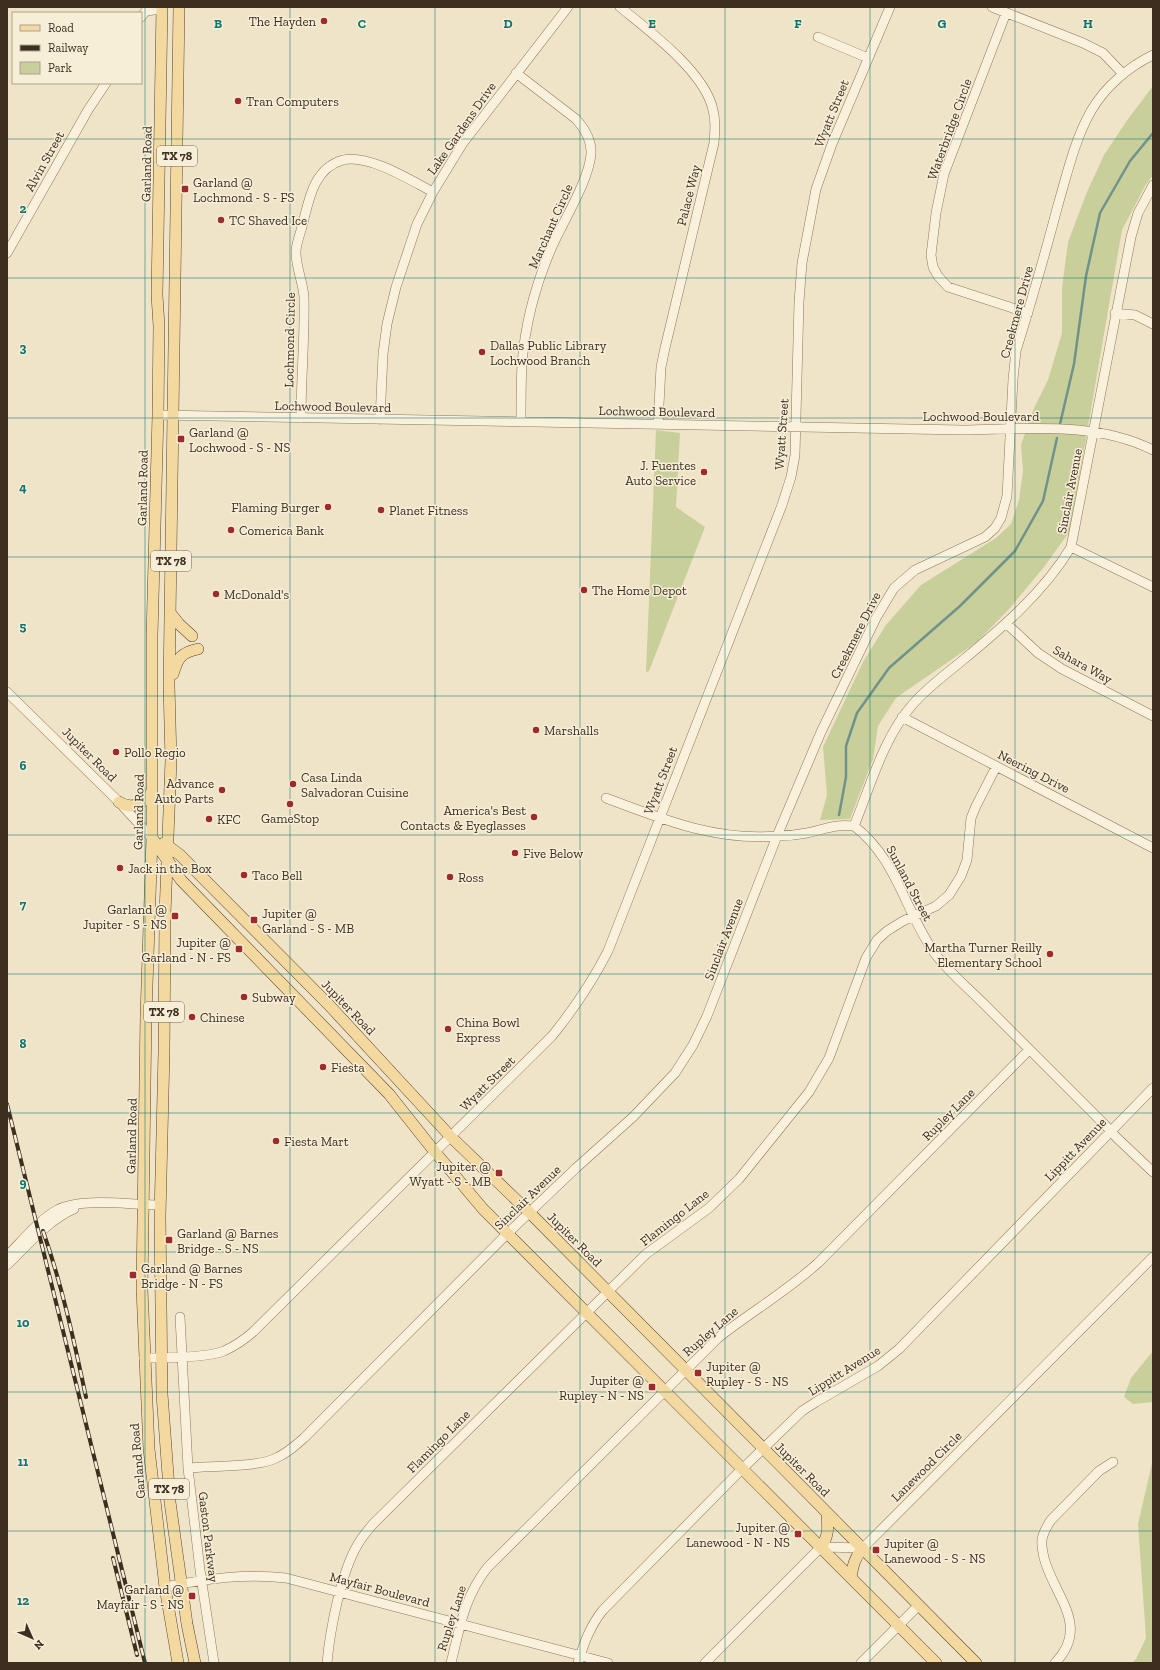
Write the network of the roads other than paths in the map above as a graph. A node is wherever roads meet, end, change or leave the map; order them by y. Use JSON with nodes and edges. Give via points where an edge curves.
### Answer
{"nodes":[{"id":1,"x":568,"y":7,"type":"edge"},
{"id":2,"x":620,"y":7,"type":"edge"},
{"id":3,"x":890,"y":7,"type":"edge"},
{"id":4,"x":992,"y":7,"type":"edge"},
{"id":5,"x":162,"y":8,"type":"edge"},
{"id":6,"x":179,"y":8,"type":"edge"},
{"id":7,"x":1006,"y":13,"type":"junction"},
{"id":8,"x":142,"y":16,"type":"edge"},
{"id":9,"x":818,"y":36,"type":"dead end"},
{"id":10,"x":1153,"y":55,"type":"edge"},
{"id":11,"x":868,"y":58,"type":"junction"},
{"id":12,"x":516,"y":73,"type":"junction"},
{"id":13,"x":1123,"y":74,"type":"junction"},
{"id":14,"x":105,"y":84,"type":"edge"},
{"id":15,"x":1153,"y":186,"type":"edge"},
{"id":16,"x":433,"y":192,"type":"junction"},
{"id":17,"x":176,"y":246,"type":"junction"},
{"id":18,"x":158,"y":247,"type":"junction"},
{"id":19,"x":7,"y":253,"type":"edge"},
{"id":20,"x":1028,"y":313,"type":"junction"},
{"id":21,"x":1115,"y":313,"type":"junction"},
{"id":22,"x":1153,"y":324,"type":"edge"},
{"id":23,"x":158,"y":415,"type":"junction"},
{"id":24,"x":174,"y":416,"type":"junction"},
{"id":25,"x":301,"y":418,"type":"junction"},
{"id":26,"x":380,"y":420,"type":"junction"},
{"id":27,"x":521,"y":422,"type":"junction"},
{"id":28,"x":658,"y":424,"type":"junction"},
{"id":29,"x":796,"y":426,"type":"junction"},
{"id":30,"x":1012,"y":429,"type":"junction"},
{"id":31,"x":1094,"y":431,"type":"junction"},
{"id":32,"x":1153,"y":450,"type":"edge"},
{"id":33,"x":1071,"y":547,"type":"junction"},
{"id":34,"x":1153,"y":587,"type":"edge"},
{"id":35,"x":171,"y":614,"type":"junction"},
{"id":36,"x":1007,"y":624,"type":"junction"},
{"id":37,"x":192,"y":636,"type":"dead end"},
{"id":38,"x":198,"y":649,"type":"dead end"},
{"id":39,"x":169,"y":686,"type":"junction"},
{"id":40,"x":7,"y":692,"type":"edge"},
{"id":41,"x":1153,"y":716,"type":"edge"},
{"id":42,"x":902,"y":717,"type":"junction"},
{"id":43,"x":996,"y":767,"type":"junction"},
{"id":44,"x":152,"y":792,"type":"junction"},
{"id":45,"x":606,"y":798,"type":"dead end"},
{"id":46,"x":119,"y":802,"type":"junction"},
{"id":47,"x":660,"y":818,"type":"junction"},
{"id":48,"x":854,"y":826,"type":"junction"},
{"id":49,"x":777,"y":836,"type":"junction"},
{"id":50,"x":152,"y":838,"type":"junction"},
{"id":51,"x":168,"y":844,"type":"junction"},
{"id":52,"x":1153,"y":848,"type":"edge"},
{"id":53,"x":167,"y":862,"type":"junction"},
{"id":54,"x":914,"y":917,"type":"junction"},
{"id":55,"x":266,"y":943,"type":"junction"},
{"id":56,"x":260,"y":961,"type":"junction"},
{"id":57,"x":147,"y":993,"type":"junction"},
{"id":58,"x":164,"y":994,"type":"junction"},
{"id":59,"x":1030,"y":1050,"type":"junction"},
{"id":60,"x":376,"y":1055,"type":"junction"},
{"id":61,"x":367,"y":1070,"type":"junction"},
{"id":62,"x":1153,"y":1088,"type":"edge"},
{"id":63,"x":145,"y":1109,"type":"junction"},
{"id":64,"x":163,"y":1109,"type":"junction"},
{"id":65,"x":1111,"y":1131,"type":"junction"},
{"id":66,"x":451,"y":1137,"type":"junction"},
{"id":67,"x":435,"y":1152,"type":"junction"},
{"id":68,"x":1153,"y":1172,"type":"edge"},
{"id":69,"x":84,"y":1204,"type":"junction"},
{"id":70,"x":142,"y":1205,"type":"junction"},
{"id":71,"x":160,"y":1205,"type":"junction"},
{"id":72,"x":530,"y":1213,"type":"junction"},
{"id":73,"x":507,"y":1234,"type":"junction"},
{"id":74,"x":7,"y":1256,"type":"edge"},
{"id":75,"x":1153,"y":1257,"type":"edge"},
{"id":76,"x":7,"y":1265,"type":"edge"},
{"id":77,"x":607,"y":1292,"type":"junction"},
{"id":78,"x":586,"y":1313,"type":"junction"},
{"id":79,"x":180,"y":1317,"type":"dead end"},
{"id":80,"x":181,"y":1357,"type":"junction"},
{"id":81,"x":144,"y":1358,"type":"junction"},
{"id":82,"x":161,"y":1358,"type":"junction"},
{"id":83,"x":685,"y":1370,"type":"junction"},
{"id":84,"x":664,"y":1391,"type":"junction"},
{"id":85,"x":763,"y":1449,"type":"junction"},
{"id":86,"x":1113,"y":1462,"type":"dead end"},
{"id":87,"x":188,"y":1468,"type":"junction"},
{"id":88,"x":742,"y":1469,"type":"junction"},
{"id":89,"x":827,"y":1514,"type":"junction"},
{"id":90,"x":821,"y":1547,"type":"junction"},
{"id":91,"x":863,"y":1548,"type":"junction"},
{"id":92,"x":850,"y":1577,"type":"junction"},
{"id":93,"x":202,"y":1580,"type":"junction"},
{"id":94,"x":181,"y":1584,"type":"junction"},
{"id":95,"x":165,"y":1586,"type":"junction"},
{"id":96,"x":341,"y":1592,"type":"junction"},
{"id":97,"x":919,"y":1605,"type":"junction"},
{"id":98,"x":460,"y":1624,"type":"junction"},
{"id":99,"x":898,"y":1625,"type":"junction"},
{"id":100,"x":579,"y":1659,"type":"edge"},
{"id":101,"x":178,"y":1663,"type":"edge"},
{"id":102,"x":195,"y":1663,"type":"edge"},
{"id":103,"x":214,"y":1663,"type":"edge"},
{"id":104,"x":327,"y":1663,"type":"edge"},
{"id":105,"x":451,"y":1663,"type":"edge"},
{"id":106,"x":608,"y":1663,"type":"edge"},
{"id":107,"x":705,"y":1663,"type":"edge"},
{"id":108,"x":861,"y":1663,"type":"edge"},
{"id":109,"x":936,"y":1663,"type":"edge"},
{"id":110,"x":976,"y":1663,"type":"edge"},
{"id":111,"x":1055,"y":1663,"type":"edge"}],
"edges":[{"from":1,"to":12,"type":"street","name":"Lake Gardens Drive"},
{"from":2,"to":28,"type":"street","name":"Palace Way","via":[[686,64],[704,87],[712,105],[716,124],[714,143],[661,367]]},
{"from":3,"to":11,"type":"street","name":"Wyatt Street"},
{"from":4,"to":7,"type":"street"},
{"from":5,"to":6,"type":"main road"},
{"from":5,"to":8,"type":"street","via":[[146,11]]},
{"from":5,"to":18,"type":"main road","name":"Garland Road","number":"TX 78"},
{"from":6,"to":17,"type":"main road","number":"TX 78"},
{"from":7,"to":13,"type":"street","via":[[1103,53]]},
{"from":7,"to":20,"type":"street","name":"Waterbridge Circle","via":[[944,174],[931,255],[933,267],[948,287]]},
{"from":9,"to":11,"type":"street"},
{"from":10,"to":13,"type":"street","name":"Creekmere Drive"},
{"from":11,"to":29,"type":"street","name":"Wyatt Street","via":[[816,189],[802,263]]},
{"from":12,"to":16,"type":"street","name":"Lake Gardens Drive","via":[[463,143]]},
{"from":12,"to":27,"type":"street","name":"Marchant Circle","via":[[576,119],[590,140],[591,154],[584,179],[551,249],[534,302],[524,349]]},
{"from":13,"to":20,"type":"street","name":"Creekmere Drive","via":[[1103,95],[1082,127]]},
{"from":14,"to":19,"type":"street","name":"Alvin Street"},
{"from":15,"to":21,"type":"street","name":"Sinclair Avenue","via":[[1138,213]]},
{"from":16,"to":25,"type":"street","name":"Lochmond Circle","via":[[377,164],[360,160],[343,160],[328,168],[318,178],[296,250],[304,296]]},
{"from":16,"to":26,"type":"street","name":"Lake Gardens Drive","via":[[415,231],[396,287],[387,324]]},
{"from":17,"to":18,"type":"main road"},
{"from":17,"to":24,"type":"main road","number":"TX 78"},
{"from":18,"to":23,"type":"main road","name":"Garland Road","number":"TX 78"},
{"from":20,"to":30,"type":"street","name":"Creekmere Drive","via":[[1016,351]]},
{"from":21,"to":22,"type":"street","via":[[1135,315]]},
{"from":21,"to":31,"type":"street","name":"Sinclair Avenue"},
{"from":23,"to":24,"type":"street","name":"Lochwood Boulevard"},
{"from":23,"to":44,"type":"main road","name":"Garland Road","number":"TX 78","via":[[152,636]]},
{"from":24,"to":25,"type":"street","name":"Lochwood Boulevard"},
{"from":24,"to":35,"type":"main road","number":"TX 78"},
{"from":25,"to":26,"type":"street","name":"Lochwood Boulevard"},
{"from":26,"to":27,"type":"street","name":"Lochwood Boulevard"},
{"from":27,"to":28,"type":"street","name":"Lochwood Boulevard"},
{"from":28,"to":29,"type":"street","name":"Lochwood Boulevard"},
{"from":29,"to":30,"type":"street","name":"Lochwood Boulevard"},
{"from":29,"to":47,"type":"street","name":"Wyatt Street","via":[[791,478],[782,505]]},
{"from":30,"to":31,"type":"street","name":"Lochwood Boulevard"},
{"from":30,"to":49,"type":"street","name":"Creekmere Drive","via":[[1007,496],[1001,518],[985,537],[915,570],[894,588],[876,618],[821,732]]},
{"from":31,"to":32,"type":"street","name":"Lochwood Boulevard","via":[[1124,438]]},
{"from":31,"to":33,"type":"street","name":"Sinclair Avenue"},
{"from":33,"to":34,"type":"street"},
{"from":33,"to":36,"type":"street","name":"Sinclair Avenue","via":[[1041,587]]},
{"from":35,"to":37,"type":"main road"},
{"from":35,"to":39,"type":"main road","number":"TX 78"},
{"from":36,"to":41,"type":"street","name":"Sahara Way","via":[[1038,653],[1062,669]]},
{"from":36,"to":42,"type":"street","name":"Sinclair Avenue","via":[[924,692]]},
{"from":38,"to":39,"type":"main road","via":[[186,651],[181,656],[176,663]]},
{"from":39,"to":51,"type":"main road","number":"TX 78","via":[[171,760]]},
{"from":40,"to":46,"type":"street","name":"Jupiter Road"},
{"from":42,"to":43,"type":"street","name":"Neering Drive"},
{"from":42,"to":48,"type":"street","name":"Sinclair Avenue","via":[[888,742]]},
{"from":43,"to":52,"type":"street","name":"Neering Drive"},
{"from":43,"to":54,"type":"street","name":"Flamingo Lane","via":[[971,818],[967,860],[961,876],[949,895],[936,906]]},
{"from":44,"to":46,"type":"main road","via":[[144,801],[130,807]]},
{"from":44,"to":50,"type":"main road","name":"Garland Road","number":"TX 78"},
{"from":45,"to":47,"type":"street"},
{"from":46,"to":50,"type":"street","name":"Jupiter Road"},
{"from":47,"to":49,"type":"street","via":[[713,833],[747,838]]},
{"from":47,"to":66,"type":"street","name":"Wyatt Street","via":[[608,951],[576,1005],[552,1036]]},
{"from":48,"to":49,"type":"street","via":[[833,825],[807,833]]},
{"from":48,"to":54,"type":"street","name":"Sunland Street","via":[[875,846],[886,862]]},
{"from":49,"to":72,"type":"street","name":"Sinclair Avenue","via":[[707,1016],[675,1073],[633,1117]]},
{"from":50,"to":51,"type":"main road","name":"Jupiter Road"},
{"from":50,"to":53,"type":"main road","name":"Jupiter Road"},
{"from":50,"to":57,"type":"main road","name":"Garland Road","number":"TX 78"},
{"from":51,"to":53,"type":"main road","number":"TX 78"},
{"from":51,"to":55,"type":"main road","name":"Jupiter Road"},
{"from":53,"to":56,"type":"main road","name":"Jupiter Road","via":[[180,880]]},
{"from":53,"to":58,"type":"main road","number":"TX 78"},
{"from":54,"to":59,"type":"street","name":"Sunland Street","via":[[928,944],[939,958]]},
{"from":54,"to":77,"type":"street","name":"Flamingo Lane","via":[[887,931],[877,940],[866,958],[829,1058],[809,1092],[744,1173],[709,1208],[661,1242]]},
{"from":55,"to":56,"type":"main road"},
{"from":55,"to":60,"type":"main road","name":"Jupiter Road"},
{"from":56,"to":61,"type":"main road","name":"Jupiter Road"},
{"from":57,"to":58,"type":"main road"},
{"from":57,"to":63,"type":"main road","name":"Garland Road","number":"TX 78"},
{"from":58,"to":64,"type":"main road","number":"TX 78"},
{"from":59,"to":65,"type":"street","name":"Sunland Street"},
{"from":59,"to":83,"type":"street","name":"Rupley Lane","via":[[818,1263],[718,1338]]},
{"from":60,"to":61,"type":"main road"},
{"from":60,"to":66,"type":"main road","name":"Jupiter Road"},
{"from":61,"to":67,"type":"main road","name":"Jupiter Road","via":[[398,1104]]},
{"from":62,"to":65,"type":"street","name":"Lippitt Avenue"},
{"from":63,"to":64,"type":"main road"},
{"from":63,"to":70,"type":"main road","name":"Garland Road","number":"TX 78"},
{"from":64,"to":71,"type":"main road","number":"TX 78"},
{"from":65,"to":68,"type":"street","name":"Sunland Street"},
{"from":65,"to":85,"type":"street","name":"Lippitt Avenue","via":[[899,1349],[878,1366],[802,1412]]},
{"from":66,"to":67,"type":"street","name":"Wyatt Street"},
{"from":66,"to":72,"type":"main road","name":"Jupiter Road"},
{"from":67,"to":73,"type":"main road","name":"Jupiter Road"},
{"from":67,"to":80,"type":"street","name":"Wyatt Street","via":[[253,1332],[223,1352]]},
{"from":69,"to":70,"type":"street"},
{"from":69,"to":74,"type":"street","via":[[70,1204],[56,1210]]},
{"from":69,"to":76,"type":"street","via":[[56,1218]]},
{"from":70,"to":71,"type":"street"},
{"from":70,"to":81,"type":"main road","name":"Garland Road","number":"TX 78"},
{"from":71,"to":82,"type":"main road","number":"TX 78"},
{"from":72,"to":73,"type":"street","name":"Sinclair Avenue"},
{"from":72,"to":77,"type":"main road","name":"Jupiter Road"},
{"from":73,"to":78,"type":"main road","name":"Jupiter Road"},
{"from":73,"to":87,"type":"street","name":"Sinclair Avenue","via":[[291,1449],[273,1459],[258,1463]]},
{"from":75,"to":91,"type":"street","name":"Lanewood Circle"},
{"from":77,"to":78,"type":"street","name":"Flamingo Lane"},
{"from":77,"to":83,"type":"main road","name":"Jupiter Road"},
{"from":78,"to":84,"type":"main road","name":"Jupiter Road"},
{"from":78,"to":96,"type":"street","name":"Flamingo Lane","via":[[373,1524],[358,1543]]},
{"from":79,"to":80,"type":"street","name":"Gaston Parkway"},
{"from":80,"to":82,"type":"street","name":"Wyatt Street"},
{"from":80,"to":87,"type":"street","name":"Gaston Parkway"},
{"from":81,"to":82,"type":"street","name":"Wyatt Street"},
{"from":81,"to":95,"type":"main road","name":"Garland Road","number":"TX 78","via":[[149,1449]]},
{"from":82,"to":94,"type":"main road","number":"TX 78","via":[[164,1439]]},
{"from":83,"to":84,"type":"street","name":"Rupley Lane"},
{"from":83,"to":85,"type":"main road","name":"Jupiter Road"},
{"from":84,"to":88,"type":"main road","name":"Jupiter Road"},
{"from":84,"to":98,"type":"street","name":"Rupley Lane","via":[[487,1568],[470,1595]]},
{"from":85,"to":88,"type":"street","name":"Lippitt Avenue"},
{"from":85,"to":89,"type":"main road","name":"Jupiter Road"},
{"from":86,"to":111,"type":"street","via":[[1099,1471],[1051,1520],[1041,1541],[1046,1566],[1070,1621],[1069,1642],[1064,1654]]},
{"from":87,"to":93,"type":"street","name":"Gaston Parkway"},
{"from":88,"to":90,"type":"main road"},
{"from":88,"to":100,"type":"street","name":"Lippitt Avenue","via":[[603,1610],[587,1634]]},
{"from":89,"to":90,"type":"main road","via":[[828,1531]]},
{"from":89,"to":91,"type":"main road","name":"Jupiter Road"},
{"from":90,"to":91,"type":"street"},
{"from":90,"to":92,"type":"main road"},
{"from":90,"to":107,"type":"street"},
{"from":91,"to":92,"type":"main road","via":[[853,1563]]},
{"from":91,"to":97,"type":"main road","name":"Jupiter Road"},
{"from":92,"to":99,"type":"main road"},
{"from":93,"to":94,"type":"street","name":"Mayfair Boulevard"},
{"from":93,"to":96,"type":"street","name":"Mayfair Boulevard","via":[[268,1576]]},
{"from":93,"to":103,"type":"street","name":"Gaston Parkway"},
{"from":94,"to":95,"type":"street","name":"Mayfair Boulevard"},
{"from":94,"to":102,"type":"main road","number":"TX 78"},
{"from":95,"to":101,"type":"main road","name":"Garland Road","number":"TX 78"},
{"from":96,"to":98,"type":"street","name":"Mayfair Boulevard"},
{"from":96,"to":104,"type":"street","name":"Flamingo Lane","via":[[329,1641]]},
{"from":97,"to":99,"type":"street"},
{"from":97,"to":110,"type":"main road","name":"Jupiter Road"},
{"from":98,"to":100,"type":"street","name":"Mayfair Boulevard"},
{"from":98,"to":105,"type":"street","name":"Rupley Lane"},
{"from":99,"to":108,"type":"street"},
{"from":99,"to":109,"type":"main road"},
{"from":100,"to":106,"type":"street","name":"Mayfair Boulevard"}]}
